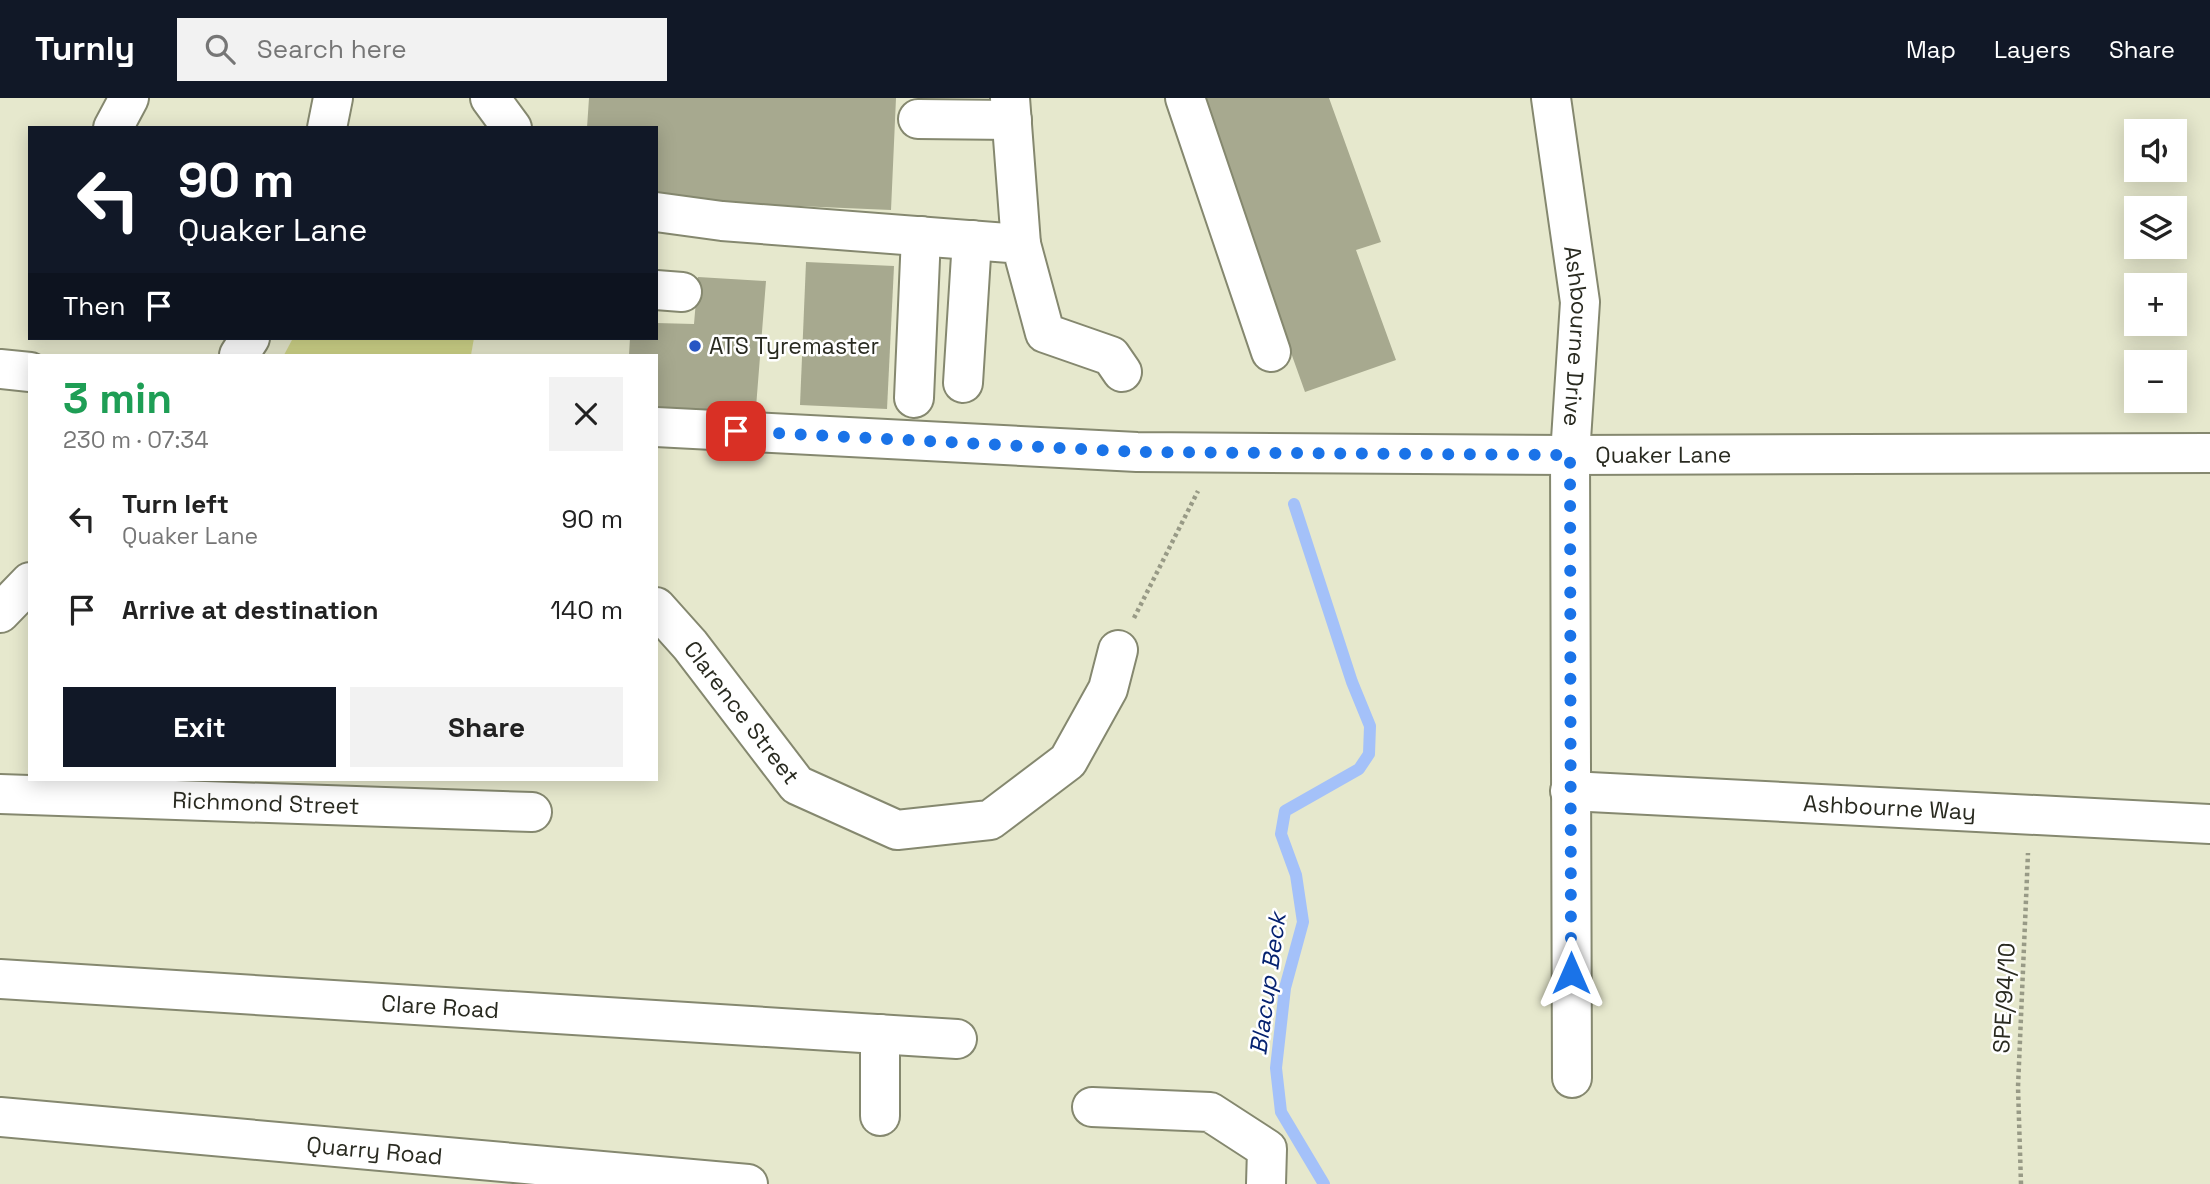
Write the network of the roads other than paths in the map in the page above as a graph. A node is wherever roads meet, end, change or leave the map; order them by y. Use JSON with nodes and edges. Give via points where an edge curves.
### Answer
{"nodes":[{"id":1,"x":129,"y":98,"type":"edge"},
{"id":2,"x":333,"y":98,"type":"edge"},
{"id":3,"x":490,"y":98,"type":"edge"},
{"id":4,"x":1185,"y":98,"type":"edge"},
{"id":5,"x":1551,"y":98,"type":"edge"},
{"id":6,"x":1011,"y":109,"type":"edge"},
{"id":7,"x":918,"y":119,"type":"dead end"},
{"id":8,"x":114,"y":126,"type":"edge"},
{"id":9,"x":327,"y":126,"type":"edge"},
{"id":10,"x":511,"y":126,"type":"edge"},
{"id":11,"x":658,"y":212,"type":"edge"},
{"id":12,"x":921,"y":236,"type":"junction"},
{"id":13,"x":972,"y":240,"type":"junction"},
{"id":14,"x":1021,"y":244,"type":"junction"},
{"id":15,"x":1271,"y":352,"type":"dead end"},
{"id":16,"x":0,"y":369,"type":"edge"},
{"id":17,"x":28,"y":372,"type":"edge"},
{"id":18,"x":1122,"y":372,"type":"dead end"},
{"id":19,"x":963,"y":383,"type":"dead end"},
{"id":20,"x":914,"y":398,"type":"dead end"},
{"id":21,"x":658,"y":427,"type":"edge"},
{"id":22,"x":2210,"y":453,"type":"edge"},
{"id":23,"x":1570,"y":455,"type":"junction"},
{"id":24,"x":28,"y":584,"type":"edge"},
{"id":25,"x":658,"y":609,"type":"edge"},
{"id":26,"x":0,"y":613,"type":"edge"},
{"id":27,"x":1118,"y":650,"type":"road end"},
{"id":28,"x":1570,"y":791,"type":"junction"},
{"id":29,"x":0,"y":794,"type":"edge"},
{"id":30,"x":532,"y":812,"type":"dead end"},
{"id":31,"x":2210,"y":824,"type":"edge"},
{"id":32,"x":0,"y":979,"type":"edge"},
{"id":33,"x":880,"y":1034,"type":"junction"},
{"id":34,"x":957,"y":1039,"type":"dead end"},
{"id":35,"x":1572,"y":1077,"type":"dead end"},
{"id":36,"x":1092,"y":1107,"type":"dead end"},
{"id":37,"x":880,"y":1116,"type":"dead end"},
{"id":38,"x":0,"y":1117,"type":"edge"},
{"id":39,"x":748,"y":1184,"type":"edge"},
{"id":40,"x":1266,"y":1184,"type":"edge"}],
"edges":[{"from":1,"to":8,"type":"street"},
{"from":2,"to":9,"type":"street"},
{"from":3,"to":10,"type":"street"},
{"from":4,"to":15,"type":"street"},
{"from":5,"to":23,"type":"street","name":"Ashbourne Drive","via":[[1580,302]]},
{"from":6,"to":7,"type":"street"},
{"from":6,"to":14,"type":"street"},
{"from":11,"to":12,"type":"street"},
{"from":12,"to":13,"type":"street"},
{"from":12,"to":20,"type":"street"},
{"from":13,"to":14,"type":"street"},
{"from":13,"to":19,"type":"street"},
{"from":14,"to":18,"type":"street","via":[[1045,332],[1111,356]]},
{"from":16,"to":17,"type":"street"},
{"from":21,"to":23,"type":"street","name":"Quaker Lane","via":[[1137,452]]},
{"from":22,"to":23,"type":"street","name":"Quaker Lane"},
{"from":23,"to":28,"type":"street","name":"Ashbourne Drive"},
{"from":24,"to":26,"type":"street"},
{"from":25,"to":27,"type":"street","name":"Clarence Street","via":[[797,785],[897,830],[990,820],[1068,761],[1108,689]]},
{"from":28,"to":31,"type":"street","name":"Ashbourne Way"},
{"from":28,"to":35,"type":"street","name":"Ashbourne Drive"},
{"from":29,"to":30,"type":"street","name":"Richmond Street"},
{"from":32,"to":33,"type":"street","name":"Clare Road"},
{"from":33,"to":34,"type":"street","name":"Clare Road"},
{"from":33,"to":37,"type":"street"},
{"from":36,"to":40,"type":"street","via":[[1210,1112],[1267,1149]]},
{"from":38,"to":39,"type":"street","name":"Quarry Road"}]}
